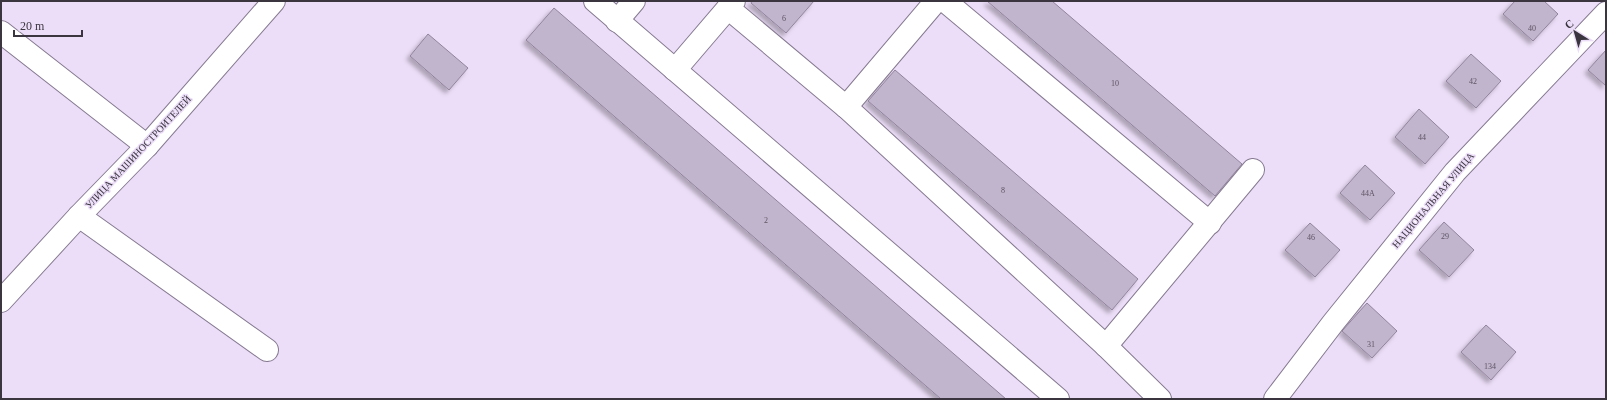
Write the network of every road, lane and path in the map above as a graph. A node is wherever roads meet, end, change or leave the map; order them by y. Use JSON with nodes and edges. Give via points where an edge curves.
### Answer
{"nodes":[{"id":1,"x":274,"y":1,"type":"edge"},
{"id":2,"x":595,"y":1,"type":"edge"},
{"id":3,"x":634,"y":1,"type":"edge"},
{"id":4,"x":936,"y":1,"type":"edge"},
{"id":5,"x":945,"y":1,"type":"edge"},
{"id":6,"x":731,"y":4,"type":"edge"},
{"id":7,"x":1606,"y":13,"type":"edge"},
{"id":8,"x":617,"y":20,"type":"junction"},
{"id":9,"x":1,"y":32,"type":"edge"},
{"id":10,"x":675,"y":70,"type":"junction"},
{"id":11,"x":846,"y":107,"type":"junction"},
{"id":12,"x":147,"y":146,"type":"junction"},
{"id":13,"x":1253,"y":170,"type":"dead end"},
{"id":14,"x":79,"y":216,"type":"junction"},
{"id":15,"x":1210,"y":223,"type":"junction"},
{"id":16,"x":1,"y":301,"type":"edge"},
{"id":17,"x":1106,"y":346,"type":"junction"},
{"id":18,"x":267,"y":350,"type":"dead end"},
{"id":19,"x":1058,"y":399,"type":"edge"},
{"id":20,"x":1160,"y":399,"type":"edge"},
{"id":21,"x":1275,"y":399,"type":"edge"}],
"edges":[{"from":1,"to":12,"type":"street","name":"УЛИЦА МАШИНОСТРОИТЕЛЕЙ"},
{"from":2,"to":8,"type":"street"},
{"from":3,"to":8,"type":"street"},
{"from":4,"to":11,"type":"street"},
{"from":5,"to":15,"type":"street"},
{"from":6,"to":10,"type":"street"},
{"from":6,"to":11,"type":"street"},
{"from":7,"to":21,"type":"street","name":"НАЦИОНАЛЬНАЯ УЛИЦА","via":[[1454,172]]},
{"from":8,"to":10,"type":"street"},
{"from":9,"to":12,"type":"street"},
{"from":10,"to":19,"type":"street"},
{"from":11,"to":17,"type":"street"},
{"from":12,"to":14,"type":"street","name":"УЛИЦА МАШИНОСТРОИТЕЛЕЙ"},
{"from":13,"to":15,"type":"street"},
{"from":14,"to":16,"type":"street","name":"УЛИЦА МАШИНОСТРОИТЕЛЕЙ"},
{"from":14,"to":18,"type":"street"},
{"from":15,"to":17,"type":"street"},
{"from":17,"to":20,"type":"street"}]}
